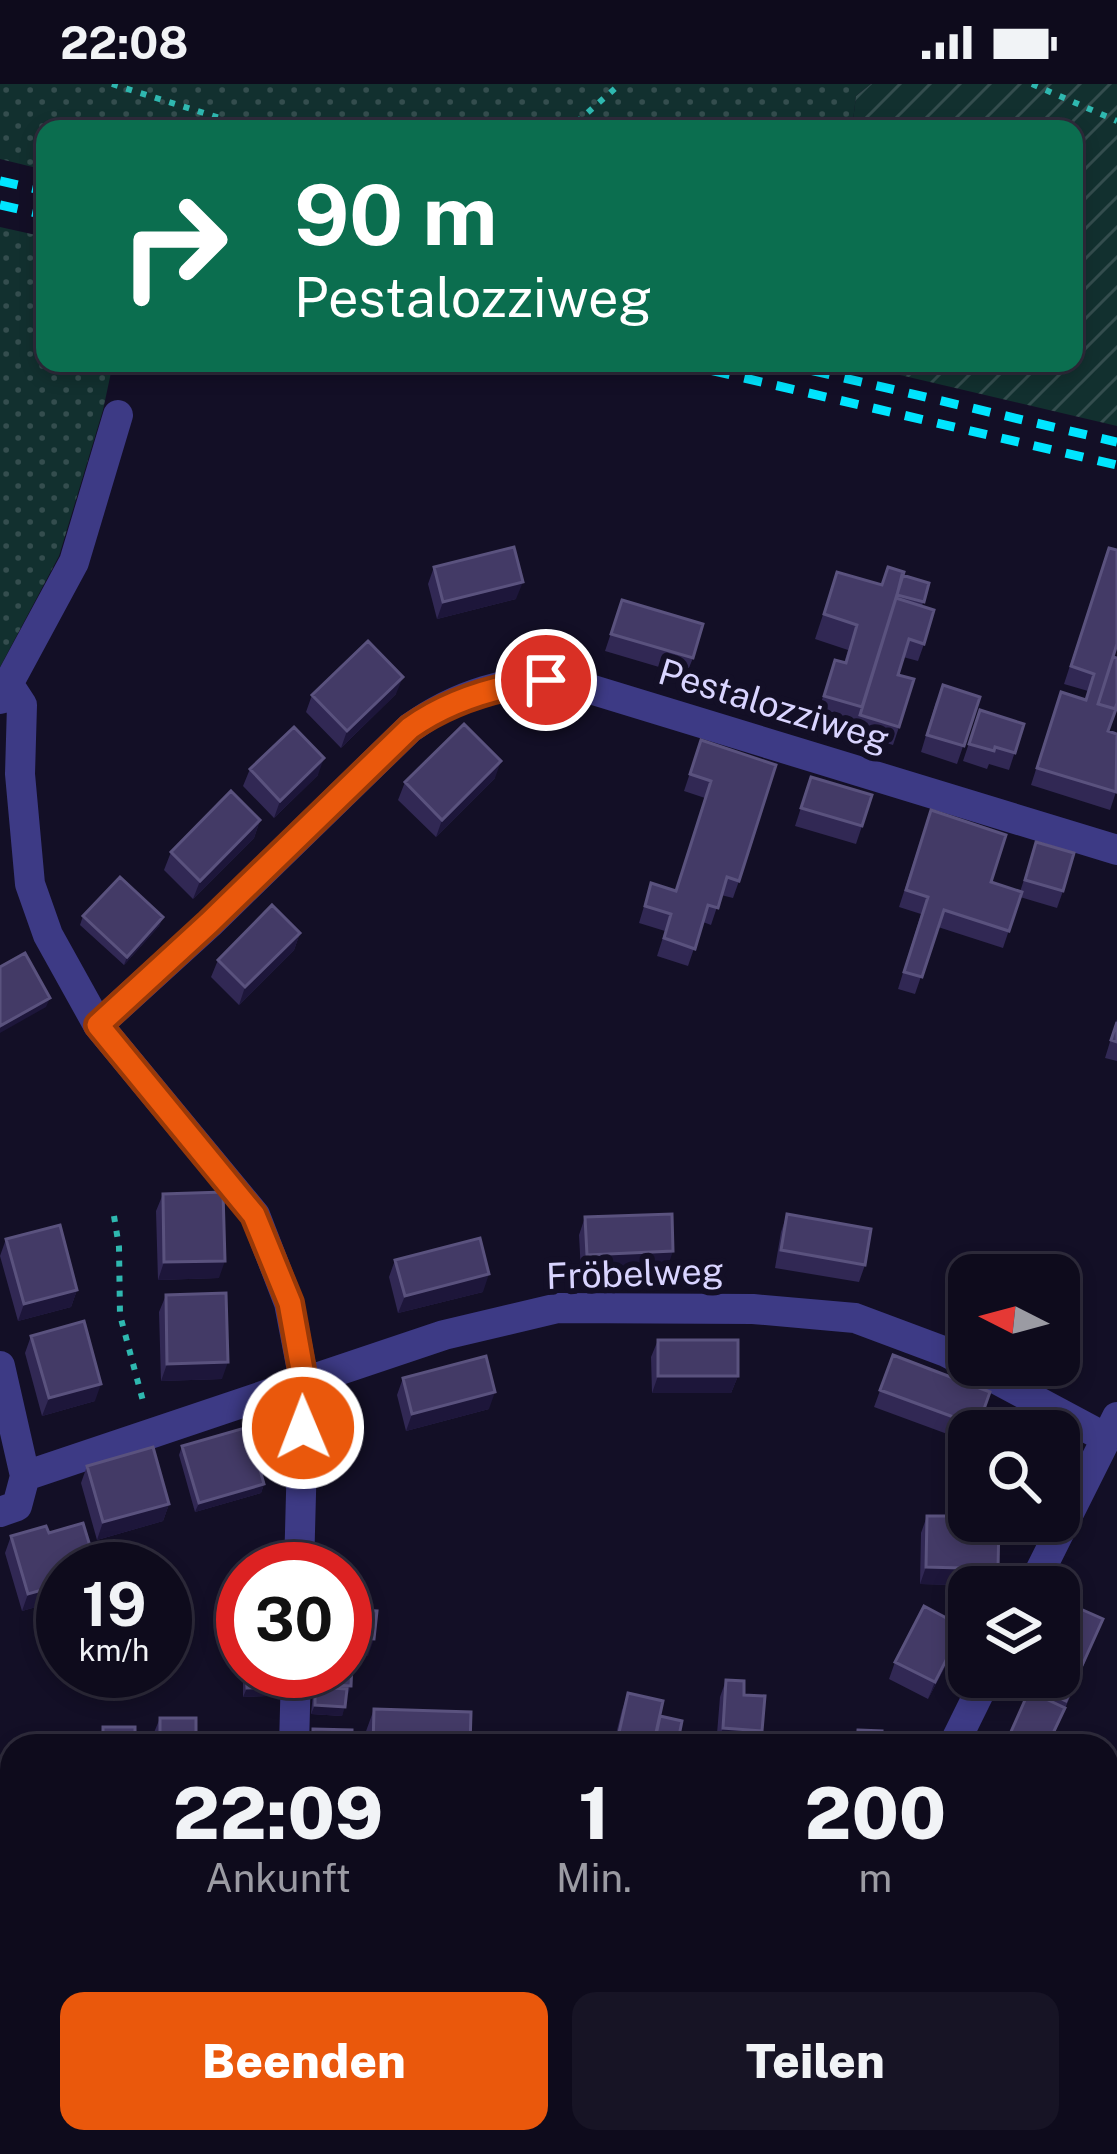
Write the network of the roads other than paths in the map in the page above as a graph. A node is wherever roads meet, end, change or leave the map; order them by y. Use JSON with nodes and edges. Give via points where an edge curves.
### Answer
{"nodes":[{"id":1,"x":118,"y":415,"type":"dead end"},
{"id":2,"x":4,"y":692,"type":"edge"},
{"id":3,"x":1117,"y":850,"type":"edge"},
{"id":4,"x":98,"y":1025,"type":"junction"},
{"id":5,"x":948,"y":1353,"type":"edge"},
{"id":6,"x":0,"y":1366,"type":"edge"},
{"id":7,"x":304,"y":1381,"type":"junction"},
{"id":8,"x":1017,"y":1386,"type":"edge"},
{"id":9,"x":1112,"y":1428,"type":"edge"},
{"id":10,"x":25,"y":1476,"type":"junction"},
{"id":11,"x":0,"y":1512,"type":"edge"},
{"id":12,"x":300,"y":1542,"type":"edge"},
{"id":13,"x":1043,"y":1566,"type":"edge"},
{"id":14,"x":295,"y":1698,"type":"edge"},
{"id":15,"x":976,"y":1698,"type":"edge"},
{"id":16,"x":294,"y":1734,"type":"edge"},
{"id":17,"x":958,"y":1734,"type":"edge"}],
"edges":[{"from":1,"to":2,"type":"street","via":[[74,562]]},
{"from":2,"to":4,"type":"street","via":[[22,705],[30,884]]},
{"from":3,"to":4,"type":"street","name":"Pestalozziweg","via":[[567,682],[524,682],[435,710],[410,728]]},
{"from":4,"to":7,"type":"street","via":[[254,1215],[290,1303]]},
{"from":5,"to":7,"type":"street","name":"Fröbelweg","via":[[855,1318],[557,1308]]},
{"from":6,"to":10,"type":"street"},
{"from":7,"to":10,"type":"street","name":"Fröbelweg"},
{"from":7,"to":12,"type":"street"},
{"from":8,"to":9,"type":"street","name":"Fröbelweg"},
{"from":9,"to":13,"type":"street"},
{"from":10,"to":11,"type":"street","via":[[17,1506]]},
{"from":14,"to":16,"type":"street"},
{"from":15,"to":17,"type":"street"}]}
